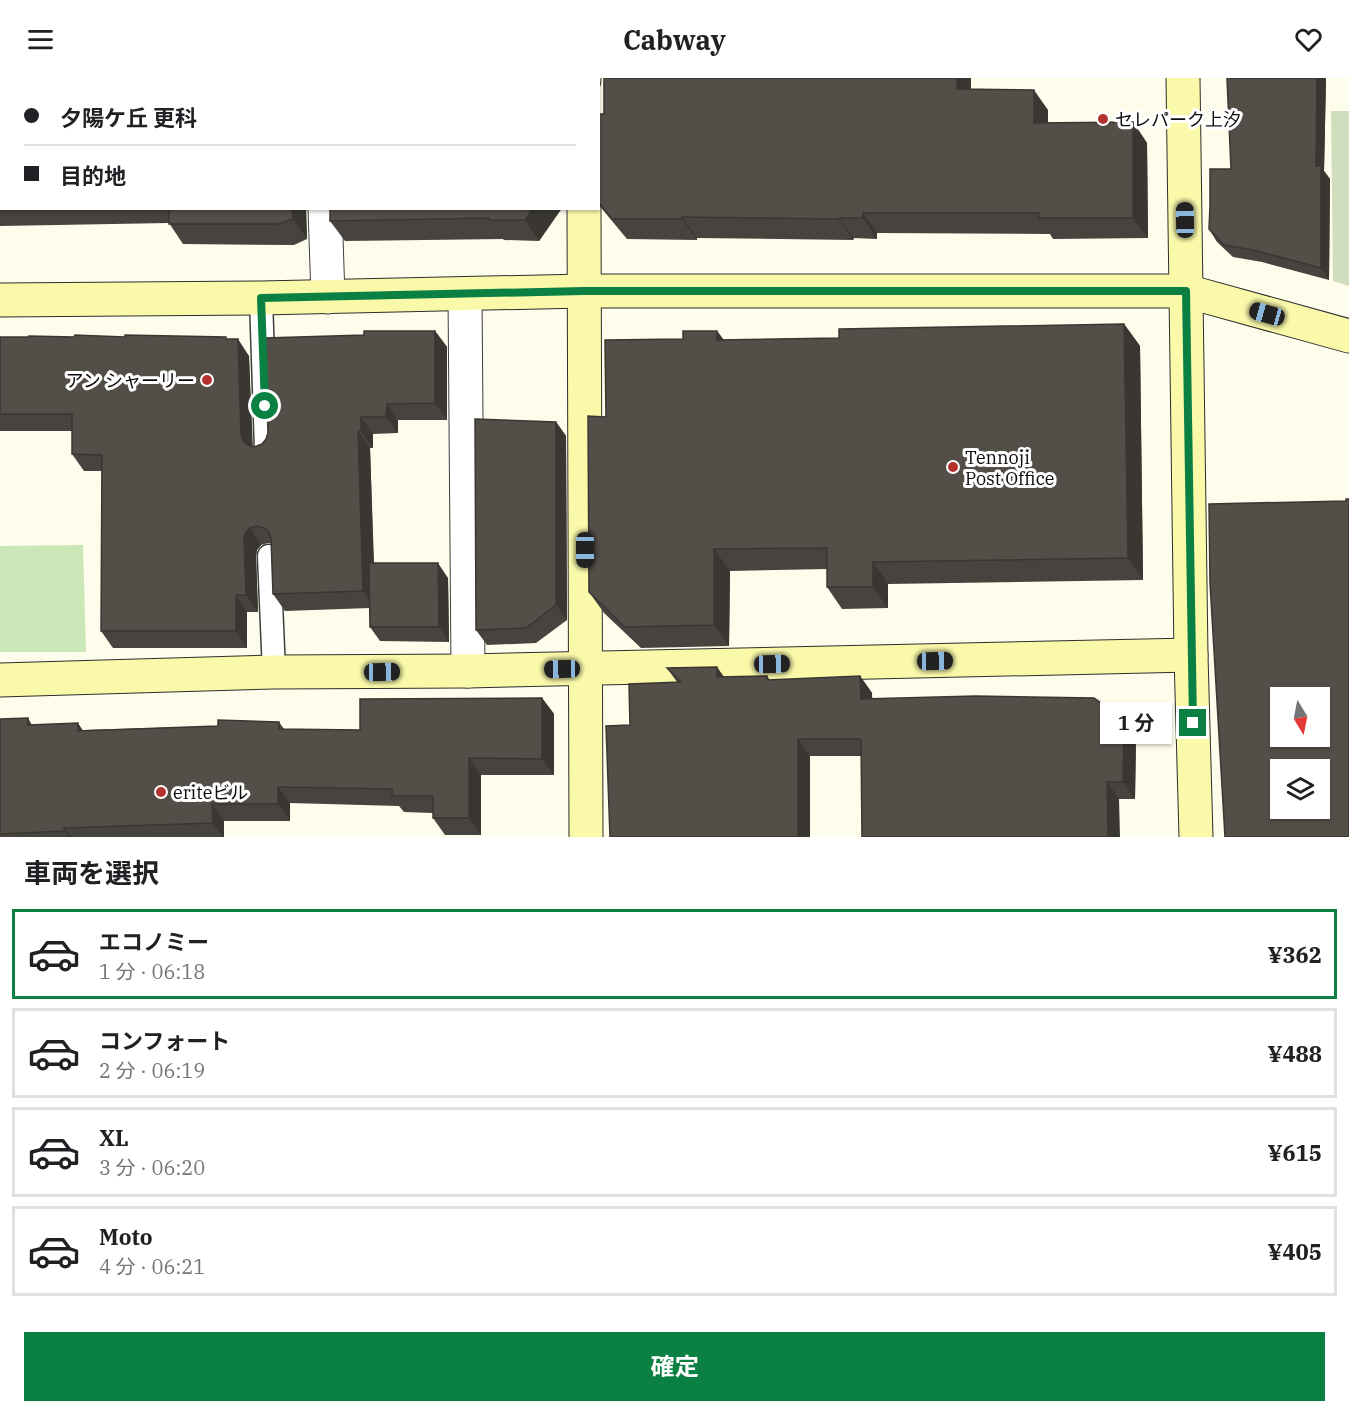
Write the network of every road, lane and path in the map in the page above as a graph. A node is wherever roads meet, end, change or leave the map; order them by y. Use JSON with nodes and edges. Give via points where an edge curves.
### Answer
{"nodes":[{"id":1,"x":1183,"y":78,"type":"edge"},
{"id":2,"x":325,"y":210,"type":"edge"},
{"id":3,"x":584,"y":210,"type":"edge"},
{"id":4,"x":584,"y":291,"type":"junction"},
{"id":5,"x":1186,"y":291,"type":"junction"},
{"id":6,"x":465,"y":294,"type":"junction"},
{"id":7,"x":328,"y":297,"type":"junction"},
{"id":8,"x":261,"y":298,"type":"junction"},
{"id":9,"x":0,"y":300,"type":"edge"},
{"id":10,"x":1349,"y":336,"type":"edge"},
{"id":11,"x":266,"y":450,"type":"edge"},
{"id":12,"x":269,"y":556,"type":"edge"},
{"id":13,"x":1191,"y":655,"type":"junction"},
{"id":14,"x":586,"y":668,"type":"junction"},
{"id":15,"x":468,"y":671,"type":"junction"},
{"id":16,"x":274,"y":672,"type":"junction"},
{"id":17,"x":0,"y":680,"type":"edge"},
{"id":18,"x":586,"y":837,"type":"edge"},
{"id":19,"x":1196,"y":837,"type":"edge"}],
"edges":[{"from":1,"to":5,"type":"street"},
{"from":2,"to":7,"type":"street"},
{"from":3,"to":4,"type":"street"},
{"from":4,"to":5,"type":"street"},
{"from":4,"to":6,"type":"street"},
{"from":4,"to":14,"type":"street"},
{"from":5,"to":10,"type":"street"},
{"from":5,"to":13,"type":"street"},
{"from":6,"to":7,"type":"street"},
{"from":6,"to":15,"type":"street"},
{"from":7,"to":8,"type":"street"},
{"from":8,"to":9,"type":"street"},
{"from":8,"to":11,"type":"lane"},
{"from":12,"to":16,"type":"lane"},
{"from":13,"to":14,"type":"street"},
{"from":13,"to":19,"type":"street"},
{"from":14,"to":15,"type":"street"},
{"from":14,"to":18,"type":"street"},
{"from":15,"to":16,"type":"street"},
{"from":16,"to":17,"type":"street"}]}
